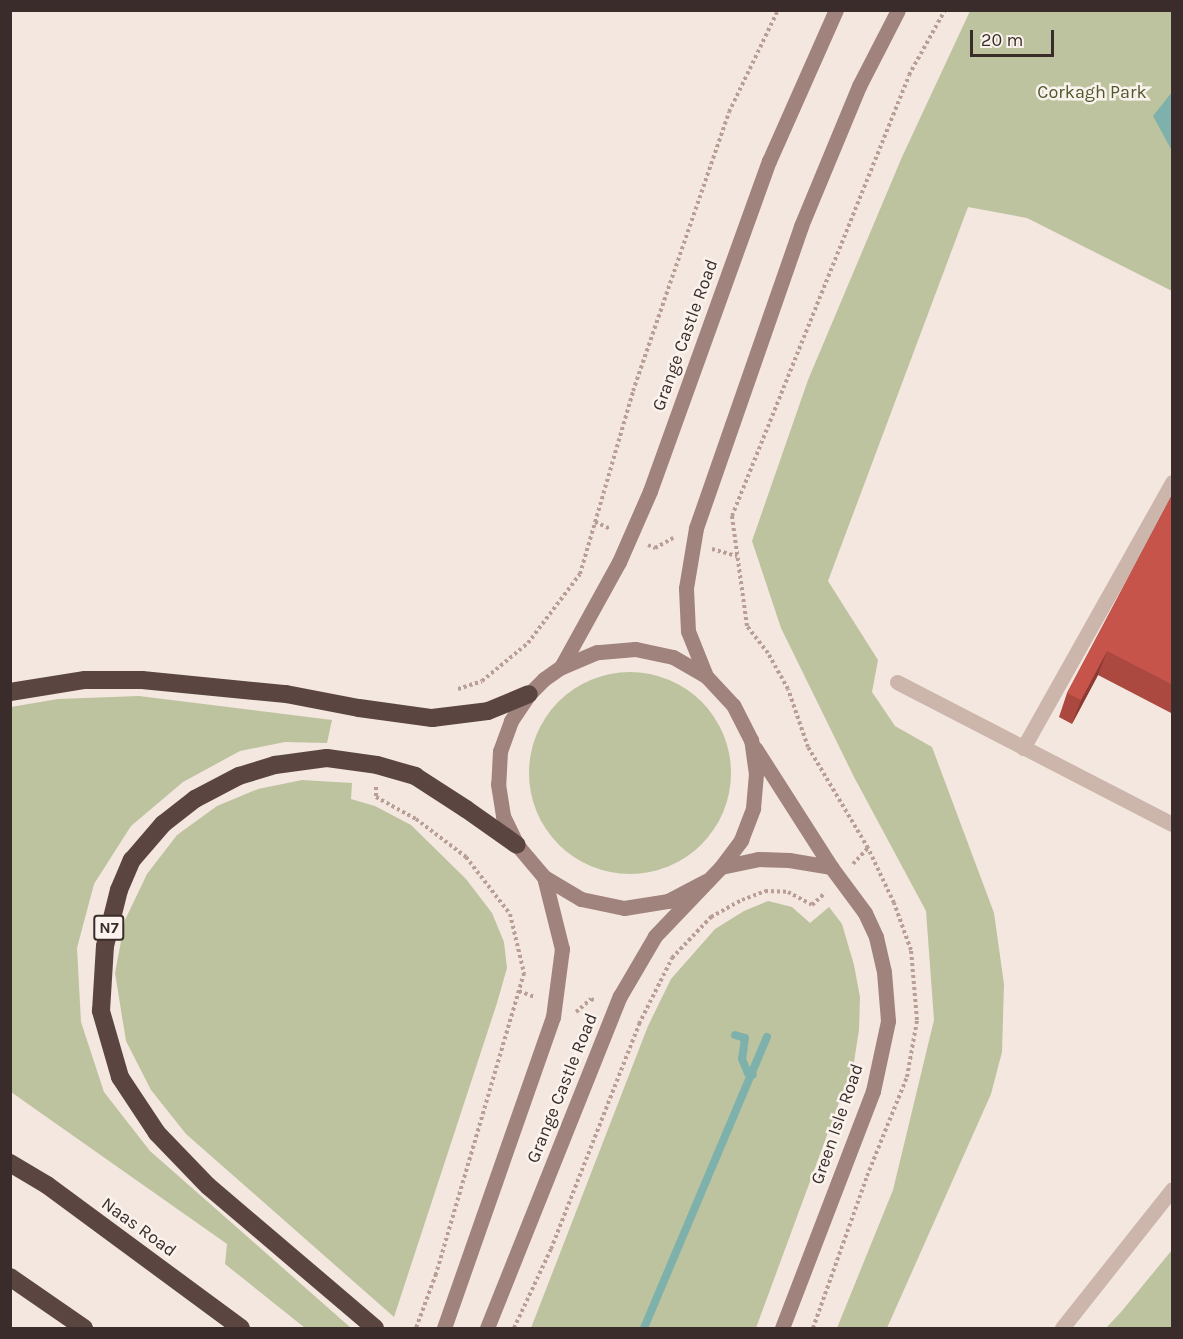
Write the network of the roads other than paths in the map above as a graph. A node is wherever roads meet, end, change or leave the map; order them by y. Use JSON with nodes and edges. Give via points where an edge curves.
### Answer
{"nodes":[{"id":1,"x":836,"y":10,"type":"edge"},
{"id":2,"x":898,"y":10,"type":"edge"},
{"id":3,"x":1173,"y":482,"type":"edge"},
{"id":4,"x":561,"y":667,"type":"junction"},
{"id":5,"x":706,"y":676,"type":"junction"},
{"id":6,"x":897,"y":682,"type":"dead end"},
{"id":7,"x":10,"y":692,"type":"edge"},
{"id":8,"x":529,"y":694,"type":"junction"},
{"id":9,"x":750,"y":740,"type":"junction"},
{"id":10,"x":1023,"y":748,"type":"junction"},
{"id":11,"x":1173,"y":824,"type":"edge"},
{"id":12,"x":517,"y":845,"type":"junction"},
{"id":13,"x":721,"y":867,"type":"junction"},
{"id":14,"x":831,"y":867,"type":"junction"},
{"id":15,"x":544,"y":877,"type":"junction"},
{"id":16,"x":706,"y":881,"type":"junction"},
{"id":17,"x":10,"y":1163,"type":"edge"},
{"id":18,"x":1173,"y":1189,"type":"edge"},
{"id":19,"x":10,"y":1277,"type":"edge"},
{"id":20,"x":84,"y":1329,"type":"edge"},
{"id":21,"x":241,"y":1329,"type":"edge"},
{"id":22,"x":375,"y":1329,"type":"edge"},
{"id":23,"x":444,"y":1329,"type":"edge"},
{"id":24,"x":487,"y":1329,"type":"edge"},
{"id":25,"x":782,"y":1329,"type":"edge"},
{"id":26,"x":1062,"y":1329,"type":"edge"}],
"edges":[{"from":1,"to":4,"type":"main road","name":"Grange Castle Road","via":[[769,161],[651,492],[588,622]]},
{"from":2,"to":5,"type":"main road","name":"Grange Castle Road","via":[[859,86],[801,226],[700,517],[686,588],[688,631]]},
{"from":3,"to":10,"type":"lane"},
{"from":4,"to":5,"type":"main road","name":"Grange Castle Road","via":[[597,652],[635,649],[673,657]]},
{"from":4,"to":8,"type":"main road","name":"Grange Castle Road"},
{"from":5,"to":9,"type":"main road","name":"Grange Castle Road","via":[[733,705]]},
{"from":6,"to":10,"type":"lane"},
{"from":7,"to":8,"type":"highway","via":[[85,680],[142,680],[286,694],[432,718],[488,711]]},
{"from":8,"to":12,"type":"main road","name":"Grange Castle Road","via":[[511,721],[501,751],[498,784],[503,816]]},
{"from":9,"to":13,"type":"main road","name":"Grange Castle Road","via":[[756,774],[753,808],[741,840]]},
{"from":9,"to":14,"type":"main road","name":"Green Isle Road"},
{"from":10,"to":11,"type":"lane"},
{"from":12,"to":15,"type":"main road","name":"Grange Castle Road"},
{"from":12,"to":22,"type":"highway","number":"N7","via":[[415,776],[377,765],[327,758],[275,765],[239,776],[195,799],[163,824],[132,860],[119,890],[105,946],[101,1011],[120,1077],[157,1133],[208,1186]]},
{"from":13,"to":14,"type":"main road","via":[[758,859]]},
{"from":13,"to":16,"type":"main road","name":"Grange Castle Road"},
{"from":14,"to":25,"type":"main road","name":"Green Isle Road","via":[[865,913],[876,937],[888,1021],[873,1091]]},
{"from":15,"to":16,"type":"main road","name":"Grange Castle Road","via":[[581,900],[624,908],[668,901]]},
{"from":15,"to":23,"type":"main road","name":"Grange Castle Road","via":[[562,949],[553,1017]]},
{"from":16,"to":24,"type":"main road","name":"Grange Castle Road","via":[[655,936],[615,1008]]},
{"from":17,"to":21,"type":"highway","name":"Naas Road","via":[[47,1185]]},
{"from":18,"to":26,"type":"lane"},
{"from":19,"to":20,"type":"highway"}]}
